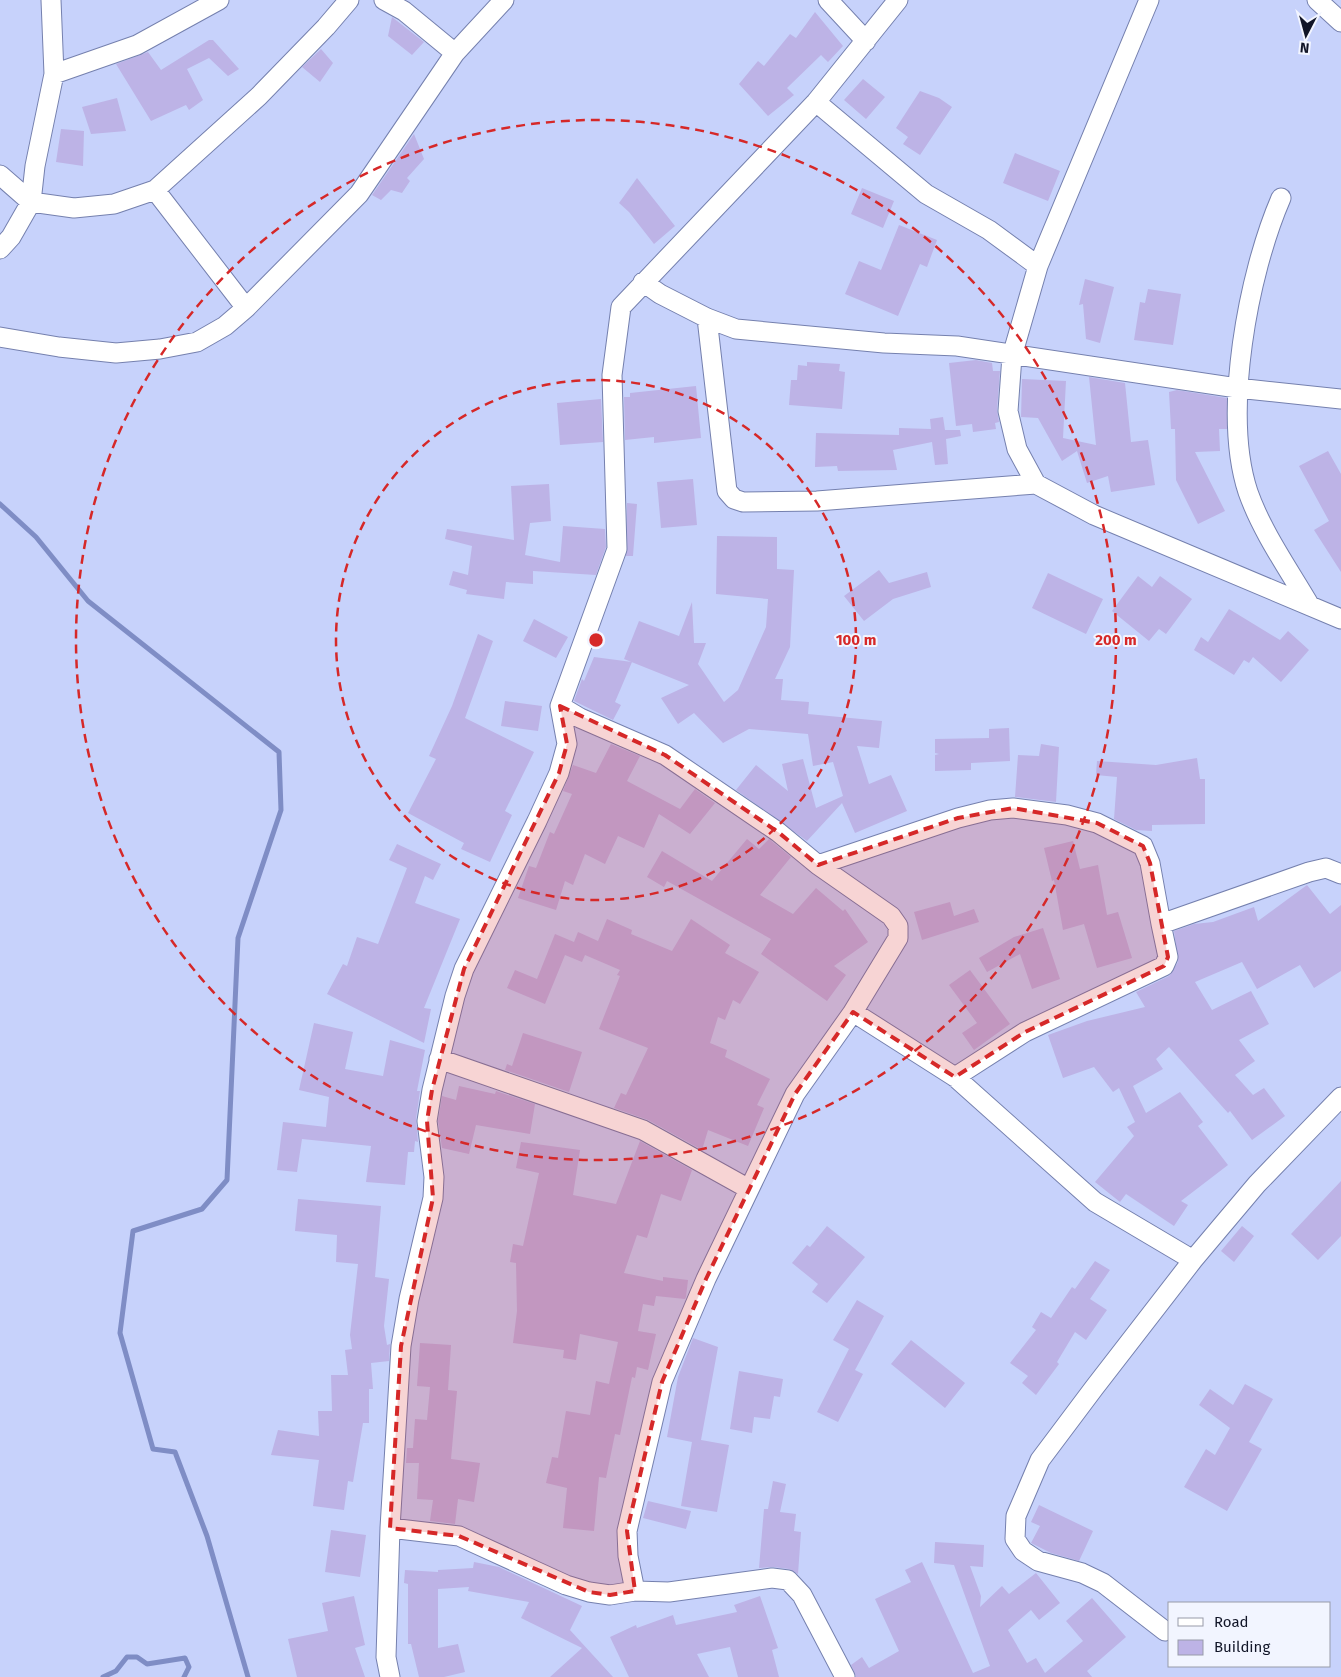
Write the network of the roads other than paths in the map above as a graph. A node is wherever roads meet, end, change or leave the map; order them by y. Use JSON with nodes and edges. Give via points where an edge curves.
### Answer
{"nodes":[{"id":1,"x":51,"y":0,"type":"edge"},
{"id":2,"x":219,"y":0,"type":"edge"},
{"id":3,"x":349,"y":0,"type":"edge"},
{"id":4,"x":384,"y":0,"type":"edge"},
{"id":5,"x":504,"y":0,"type":"edge"},
{"id":6,"x":828,"y":0,"type":"edge"},
{"id":7,"x":898,"y":0,"type":"edge"},
{"id":8,"x":1149,"y":0,"type":"edge"},
{"id":9,"x":1317,"y":0,"type":"edge"},
{"id":10,"x":1341,"y":22,"type":"edge"},
{"id":11,"x":866,"y":41,"type":"junction"},
{"id":12,"x":455,"y":53,"type":"junction"},
{"id":13,"x":54,"y":74,"type":"junction"},
{"id":14,"x":816,"y":102,"type":"junction"},
{"id":15,"x":0,"y":175,"type":"edge"},
{"id":16,"x":155,"y":190,"type":"junction"},
{"id":17,"x":1281,"y":198,"type":"dead end"},
{"id":18,"x":31,"y":202,"type":"junction"},
{"id":19,"x":0,"y":249,"type":"edge"},
{"id":20,"x":1038,"y":266,"type":"junction"},
{"id":21,"x":643,"y":282,"type":"junction"},
{"id":22,"x":246,"y":308,"type":"junction"},
{"id":23,"x":707,"y":318,"type":"junction"},
{"id":24,"x":0,"y":337,"type":"edge"},
{"id":25,"x":1012,"y":356,"type":"junction"},
{"id":26,"x":1237,"y":388,"type":"junction"},
{"id":27,"x":1341,"y":399,"type":"edge"},
{"id":28,"x":1036,"y":484,"type":"junction"},
{"id":29,"x":1310,"y":606,"type":"junction"},
{"id":30,"x":1341,"y":619,"type":"edge"},
{"id":31,"x":560,"y":706,"type":"junction"},
{"id":32,"x":818,"y":866,"type":"junction"},
{"id":33,"x":1341,"y":874,"type":"edge"},
{"id":34,"x":1161,"y":924,"type":"junction"},
{"id":35,"x":854,"y":1012,"type":"junction"},
{"id":36,"x":439,"y":1059,"type":"junction"},
{"id":37,"x":955,"y":1077,"type":"junction"},
{"id":38,"x":1341,"y":1096,"type":"edge"},
{"id":39,"x":749,"y":1189,"type":"junction"},
{"id":40,"x":1193,"y":1260,"type":"junction"},
{"id":41,"x":390,"y":1528,"type":"junction"},
{"id":42,"x":635,"y":1592,"type":"junction"},
{"id":43,"x":1165,"y":1631,"type":"dead end"},
{"id":44,"x":390,"y":1677,"type":"edge"},
{"id":45,"x":845,"y":1677,"type":"edge"}],
"edges":[{"from":1,"to":13,"type":"street"},
{"from":2,"to":13,"type":"street","via":[[137,45]]},
{"from":3,"to":16,"type":"street","via":[[259,96]]},
{"from":4,"to":12,"type":"street","via":[[404,11]]},
{"from":5,"to":12,"type":"street"},
{"from":6,"to":11,"type":"street"},
{"from":7,"to":11,"type":"street"},
{"from":8,"to":20,"type":"street"},
{"from":9,"to":10,"type":"street"},
{"from":11,"to":14,"type":"street"},
{"from":12,"to":22,"type":"street","via":[[359,194]]},
{"from":13,"to":18,"type":"street","via":[[34,166]]},
{"from":14,"to":20,"type":"street","via":[[926,194],[989,230]]},
{"from":14,"to":21,"type":"street"},
{"from":15,"to":18,"type":"street"},
{"from":16,"to":18,"type":"street","via":[[114,204],[74,208]]},
{"from":16,"to":22,"type":"street"},
{"from":17,"to":26,"type":"street","via":[[1261,250]]},
{"from":18,"to":19,"type":"street","via":[[11,237]]},
{"from":20,"to":25,"type":"street"},
{"from":21,"to":23,"type":"street"},
{"from":21,"to":31,"type":"street","via":[[621,307],[612,375],[617,549]]},
{"from":22,"to":24,"type":"street","via":[[225,326],[196,342],[160,350],[116,353]]},
{"from":23,"to":25,"type":"street","via":[[736,329],[884,343],[957,346]]},
{"from":23,"to":28,"type":"street","via":[[718,393],[726,491],[734,499],[743,502],[817,501]]},
{"from":25,"to":26,"type":"street"},
{"from":25,"to":28,"type":"street","via":[[1008,411],[1017,449]]},
{"from":26,"to":27,"type":"street"},
{"from":26,"to":29,"type":"street","via":[[1240,462],[1249,493]]},
{"from":28,"to":29,"type":"street","via":[[1094,515]]},
{"from":29,"to":30,"type":"street"},
{"from":31,"to":32,"type":"street","via":[[665,755],[778,832]]},
{"from":31,"to":36,"type":"street","via":[[567,744],[559,773],[464,969]]},
{"from":32,"to":34,"type":"street","via":[[990,810],[1013,808],[1067,815],[1097,823],[1143,846],[1150,863]]},
{"from":32,"to":35,"type":"street","via":[[891,916],[898,926],[898,938]]},
{"from":33,"to":34,"type":"street","via":[[1326,868],[1309,872]]},
{"from":34,"to":37,"type":"street","via":[[1168,957],[1164,966],[1025,1032]]},
{"from":35,"to":37,"type":"street"},
{"from":35,"to":39,"type":"street","via":[[795,1094]]},
{"from":36,"to":39,"type":"street","via":[[643,1130]]},
{"from":36,"to":41,"type":"street","via":[[427,1121],[434,1177],[433,1198],[401,1346]]},
{"from":37,"to":40,"type":"street","via":[[1095,1202]]},
{"from":38,"to":40,"type":"street","via":[[1258,1184]]},
{"from":39,"to":42,"type":"street","via":[[662,1382],[628,1531],[628,1556]]},
{"from":40,"to":43,"type":"street","via":[[1040,1460],[1016,1516],[1015,1539],[1023,1551],[1038,1561],[1082,1573],[1102,1583]]},
{"from":41,"to":42,"type":"street","via":[[460,1536],[566,1585],[589,1592],[610,1596]]},
{"from":41,"to":44,"type":"street","via":[[386,1657]]},
{"from":42,"to":45,"type":"street","via":[[669,1592],[772,1578],[788,1580],[802,1596]]}]}
